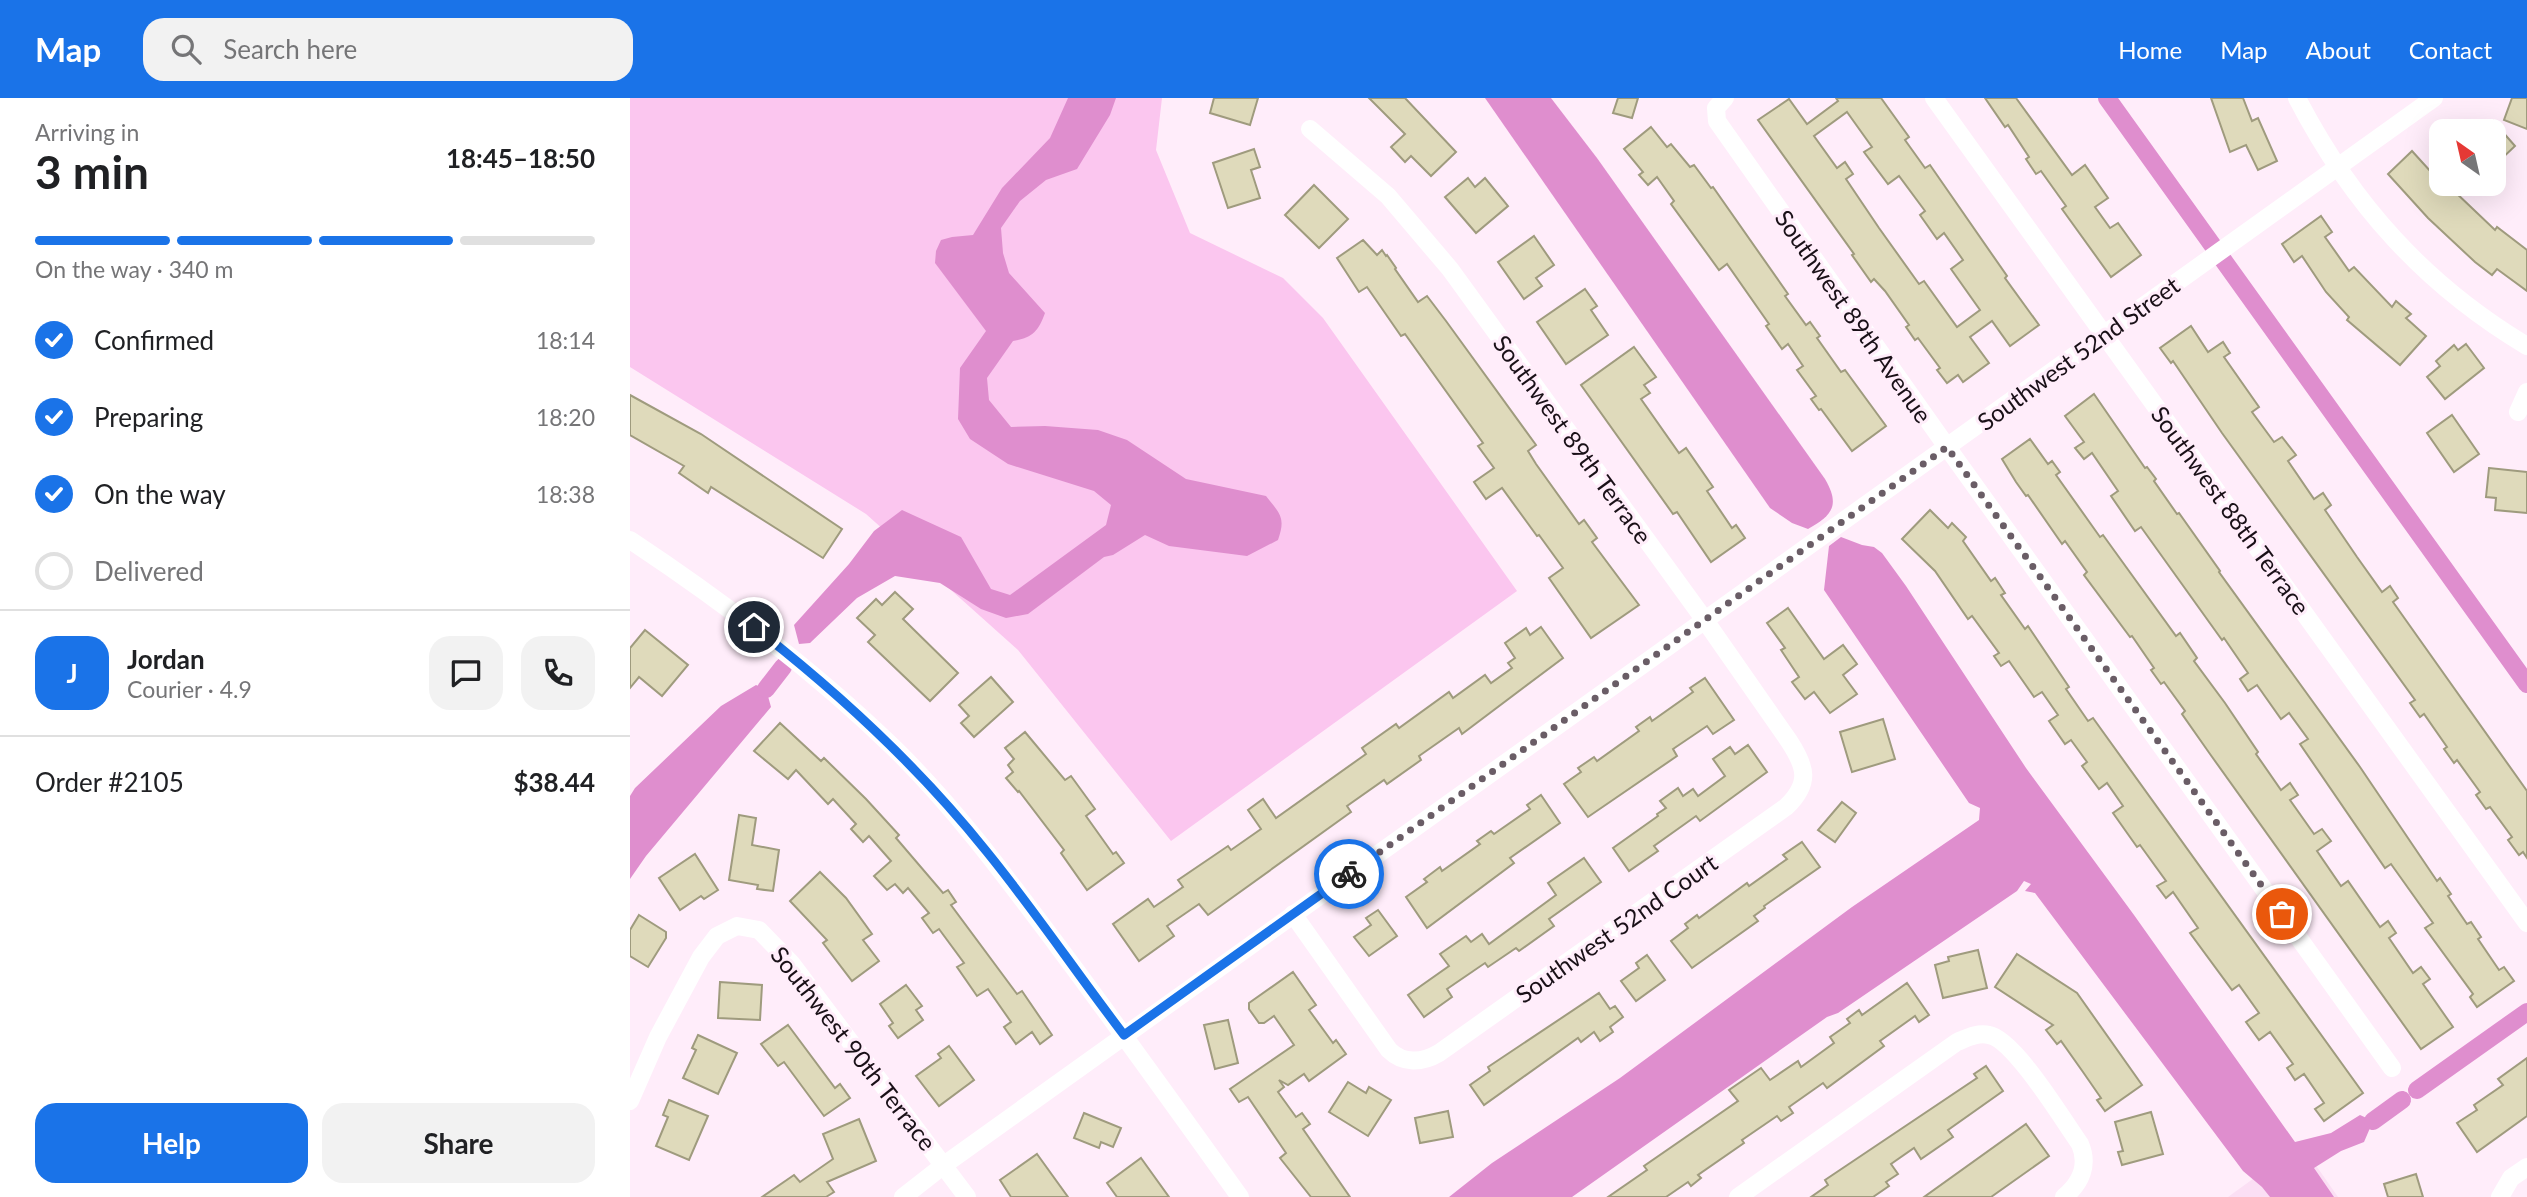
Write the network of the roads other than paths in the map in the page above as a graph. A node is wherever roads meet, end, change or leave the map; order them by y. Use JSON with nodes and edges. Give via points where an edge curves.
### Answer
{"nodes":[{"id":1,"x":1934,"y":98,"type":"edge"},
{"id":2,"x":2297,"y":98,"type":"edge"},
{"id":3,"x":2434,"y":98,"type":"edge"},
{"id":4,"x":1721,"y":103,"type":"edge"},
{"id":5,"x":1310,"y":129,"type":"dead end"},
{"id":6,"x":2337,"y":167,"type":"junction"},
{"id":7,"x":2104,"y":335,"type":"junction"},
{"id":8,"x":2527,"y":346,"type":"edge"},
{"id":9,"x":2527,"y":393,"type":"edge"},
{"id":10,"x":2518,"y":412,"type":"dead end"},
{"id":11,"x":1947,"y":447,"type":"junction"},
{"id":12,"x":630,"y":540,"type":"edge"},
{"id":13,"x":1704,"y":619,"type":"junction"},
{"id":14,"x":1804,"y":776,"type":"joint"},
{"id":15,"x":1293,"y":914,"type":"junction"},
{"id":16,"x":2527,"y":923,"type":"edge"},
{"id":17,"x":1124,"y":1035,"type":"junction"},
{"id":18,"x":2392,"y":1068,"type":"dead end"},
{"id":19,"x":630,"y":1101,"type":"edge"},
{"id":20,"x":944,"y":1165,"type":"junction"},
{"id":21,"x":2527,"y":1167,"type":"edge"},
{"id":22,"x":903,"y":1197,"type":"edge"},
{"id":23,"x":967,"y":1197,"type":"edge"},
{"id":24,"x":1240,"y":1197,"type":"edge"},
{"id":25,"x":1738,"y":1197,"type":"edge"},
{"id":26,"x":2064,"y":1197,"type":"edge"},
{"id":27,"x":2500,"y":1197,"type":"edge"}],
"edges":[{"from":1,"to":7,"type":"street","name":"Southwest 88th Terrace"},
{"from":2,"to":6,"type":"street"},
{"from":3,"to":6,"type":"street","name":"Southwest 52nd Street"},
{"from":4,"to":11,"type":"street","name":"Southwest 89th Avenue","via":[[1717,121]]},
{"from":5,"to":13,"type":"street","name":"Southwest 89th Terrace","via":[[1388,196],[1450,269]]},
{"from":6,"to":7,"type":"street","name":"Southwest 52nd Street"},
{"from":6,"to":8,"type":"street","via":[[2370,212],[2430,276],[2478,315]]},
{"from":7,"to":11,"type":"street","name":"Southwest 52nd Street"},
{"from":7,"to":16,"type":"street","name":"Southwest 88th Terrace"},
{"from":9,"to":10,"type":"street"},
{"from":11,"to":13,"type":"street","name":"Southwest 52nd Street"},
{"from":11,"to":18,"type":"street","name":"Southwest 89th Avenue"},
{"from":12,"to":17,"type":"street","via":[[810,670],[896,750],[987,852]]},
{"from":13,"to":14,"type":"street","name":"Southwest 89th Terrace","via":[[1797,753]]},
{"from":13,"to":15,"type":"street","name":"Southwest 52nd Street"},
{"from":14,"to":15,"type":"street","name":"Southwest 52nd Court","via":[[1801,790],[1786,807],[1426,1059],[1411,1061],[1389,1050]]},
{"from":15,"to":17,"type":"street","name":"Southwest 52nd Street"},
{"from":17,"to":20,"type":"street","name":"Southwest 52nd Street"},
{"from":17,"to":24,"type":"street"},
{"from":19,"to":20,"type":"street","name":"Southwest 90th Terrace","via":[[658,1037],[709,944],[726,929],[748,927],[760,930],[791,963]]},
{"from":20,"to":22,"type":"street","name":"Southwest 52nd Street"},
{"from":20,"to":23,"type":"street","name":"Southwest 90th Terrace"},
{"from":21,"to":27,"type":"street","via":[[2511,1178]]},
{"from":25,"to":26,"type":"street","via":[[1957,1042],[1991,1035],[2017,1055],[2080,1144],[2082,1175]]}]}
